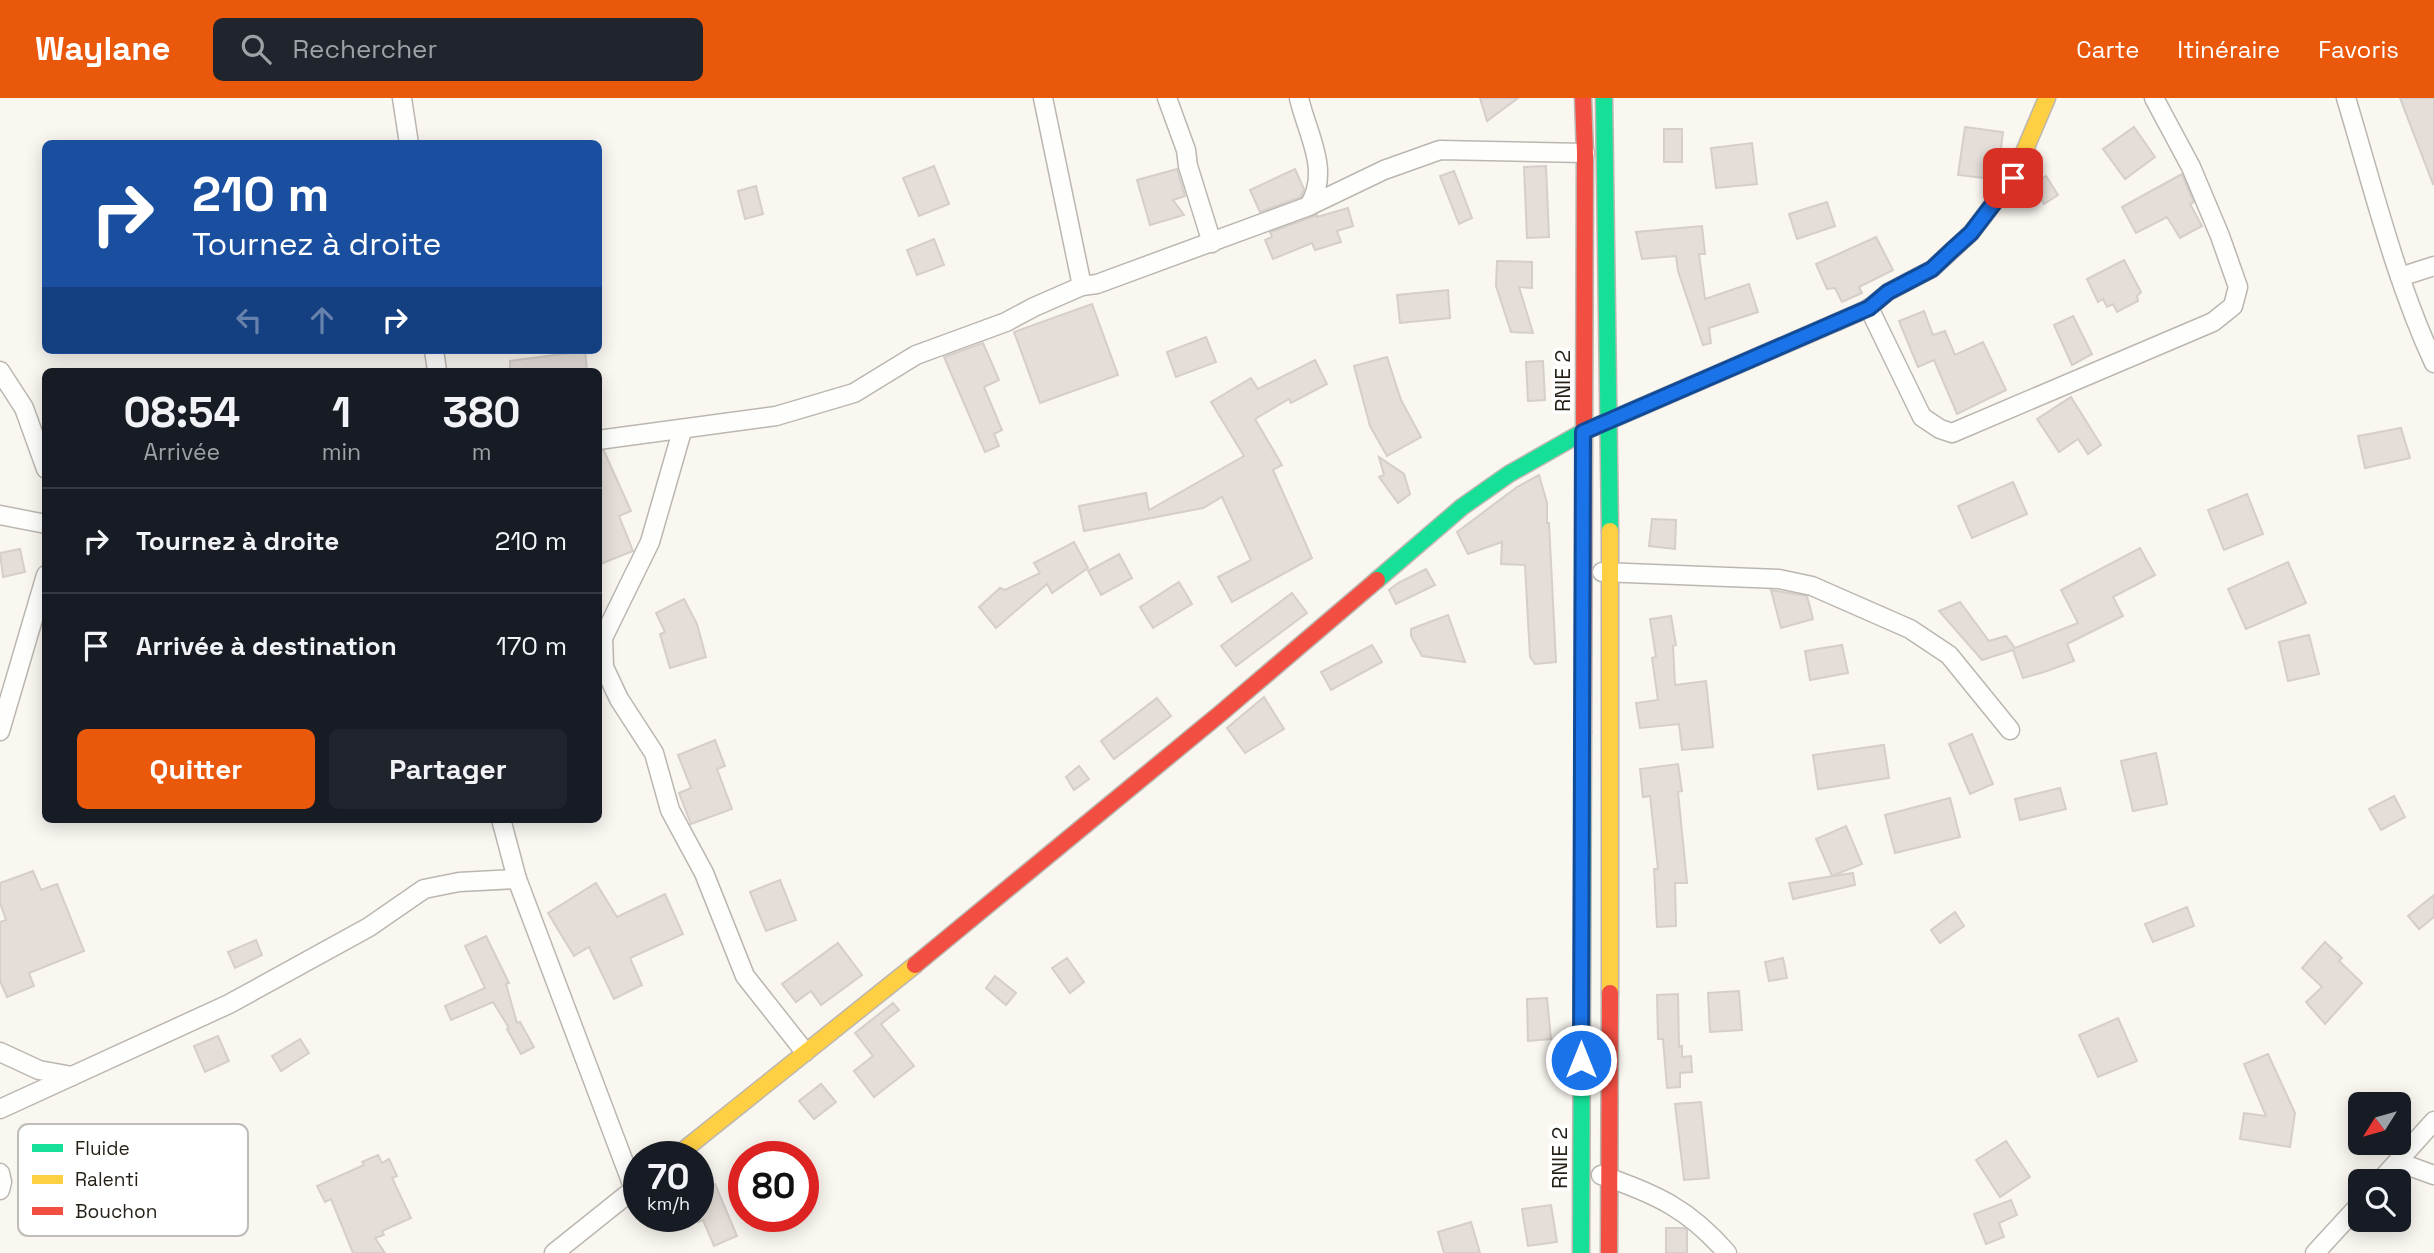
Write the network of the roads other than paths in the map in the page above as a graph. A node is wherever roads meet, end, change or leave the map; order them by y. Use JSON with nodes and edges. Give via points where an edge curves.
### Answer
{"nodes":[{"id":1,"x":402,"y":98,"type":"edge"},
{"id":2,"x":1043,"y":98,"type":"edge"},
{"id":3,"x":1167,"y":98,"type":"edge"},
{"id":4,"x":1299,"y":98,"type":"edge"},
{"id":5,"x":1583,"y":98,"type":"edge"},
{"id":6,"x":1604,"y":98,"type":"edge"},
{"id":7,"x":2047,"y":98,"type":"edge"},
{"id":8,"x":2154,"y":98,"type":"edge"},
{"id":9,"x":2346,"y":98,"type":"edge"},
{"id":10,"x":408,"y":140,"type":"edge"},
{"id":11,"x":1585,"y":153,"type":"junction"},
{"id":12,"x":1309,"y":206,"type":"junction"},
{"id":13,"x":1212,"y":243,"type":"junction"},
{"id":14,"x":2434,"y":266,"type":"edge"},
{"id":15,"x":2400,"y":277,"type":"junction"},
{"id":16,"x":1082,"y":286,"type":"junction"},
{"id":17,"x":1869,"y":308,"type":"junction"},
{"id":18,"x":2434,"y":363,"type":"edge"},
{"id":19,"x":0,"y":371,"type":"edge"},
{"id":20,"x":1609,"y":421,"type":"junction"},
{"id":21,"x":682,"y":430,"type":"junction"},
{"id":22,"x":1583,"y":432,"type":"junction"},
{"id":23,"x":602,"y":440,"type":"edge"},
{"id":24,"x":42,"y":453,"type":"edge"},
{"id":25,"x":0,"y":515,"type":"edge"},
{"id":26,"x":42,"y":523,"type":"edge"},
{"id":27,"x":1583,"y":572,"type":"junction"},
{"id":28,"x":1611,"y":573,"type":"junction"},
{"id":29,"x":42,"y":589,"type":"edge"},
{"id":30,"x":2010,"y":730,"type":"dead end"},
{"id":31,"x":0,"y":731,"type":"edge"},
{"id":32,"x":502,"y":823,"type":"edge"},
{"id":33,"x":517,"y":879,"type":"junction"},
{"id":34,"x":0,"y":1052,"type":"edge"},
{"id":35,"x":805,"y":1052,"type":"junction"},
{"id":36,"x":72,"y":1076,"type":"junction"},
{"id":37,"x":0,"y":1109,"type":"edge"},
{"id":38,"x":2434,"y":1121,"type":"edge"},
{"id":39,"x":695,"y":1141,"type":"edge"},
{"id":40,"x":623,"y":1153,"type":"edge"},
{"id":41,"x":2398,"y":1162,"type":"junction"},
{"id":42,"x":1581,"y":1168,"type":"junction"},
{"id":43,"x":2391,"y":1169,"type":"edge"},
{"id":44,"x":0,"y":1173,"type":"edge"},
{"id":45,"x":2434,"y":1175,"type":"edge"},
{"id":46,"x":1609,"y":1178,"type":"junction"},
{"id":47,"x":0,"y":1190,"type":"edge"},
{"id":48,"x":623,"y":1198,"type":"edge"},
{"id":49,"x":2348,"y":1217,"type":"edge"},
{"id":50,"x":555,"y":1253,"type":"edge"},
{"id":51,"x":1581,"y":1253,"type":"edge"},
{"id":52,"x":1609,"y":1253,"type":"edge"},
{"id":53,"x":1727,"y":1253,"type":"edge"},
{"id":54,"x":2315,"y":1253,"type":"edge"}],
"edges":[{"from":1,"to":10,"type":"street"},
{"from":2,"to":16,"type":"street"},
{"from":3,"to":13,"type":"street"},
{"from":4,"to":12,"type":"street","via":[[1318,170],[1317,192]]},
{"from":5,"to":11,"type":"main road","name":"RNIE 2","number":"RNIE 2"},
{"from":6,"to":20,"type":"main road"},
{"from":7,"to":17,"type":"main road","via":[[2013,178],[1971,233],[1932,269],[1888,292]]},
{"from":8,"to":17,"type":"street","via":[[2196,179],[2238,287],[2233,306],[2213,322],[1952,433],[1922,417]]},
{"from":9,"to":15,"type":"street"},
{"from":11,"to":12,"type":"street","via":[[1440,150],[1384,170]]},
{"from":11,"to":22,"type":"main road","name":"RNIE 2","number":"RNIE 2"},
{"from":12,"to":13,"type":"street"},
{"from":13,"to":16,"type":"street"},
{"from":14,"to":15,"type":"street"},
{"from":15,"to":18,"type":"street"},
{"from":16,"to":21,"type":"street","via":[[916,355],[854,393],[776,416]]},
{"from":17,"to":20,"type":"main road"},
{"from":19,"to":24,"type":"street","via":[[24,408]]},
{"from":20,"to":22,"type":"main road"},
{"from":20,"to":28,"type":"main road"},
{"from":21,"to":23,"type":"street"},
{"from":21,"to":35,"type":"street","via":[[650,542],[603,638],[604,667],[654,753],[670,810],[704,873],[745,976]]},
{"from":22,"to":27,"type":"main road","name":"RNIE 2","number":"RNIE 2"},
{"from":22,"to":35,"type":"main road","via":[[1509,474],[1443,522],[1221,713]]},
{"from":25,"to":26,"type":"street"},
{"from":27,"to":28,"type":"street"},
{"from":27,"to":42,"type":"main road","name":"RNIE 2","number":"RNIE 2"},
{"from":28,"to":30,"type":"street","via":[[1780,579],[1812,586],[1910,629],[1949,655]]},
{"from":28,"to":46,"type":"main road"},
{"from":29,"to":31,"type":"street"},
{"from":32,"to":33,"type":"street"},
{"from":33,"to":36,"type":"street","via":[[424,889],[369,927],[229,1004]]},
{"from":33,"to":40,"type":"street"},
{"from":34,"to":36,"type":"street","via":[[39,1070]]},
{"from":35,"to":39,"type":"main road"},
{"from":36,"to":37,"type":"street"},
{"from":38,"to":41,"type":"street"},
{"from":41,"to":43,"type":"street"},
{"from":41,"to":45,"type":"street"},
{"from":42,"to":46,"type":"street"},
{"from":42,"to":51,"type":"main road","name":"RNIE 2","number":"RNIE 2"},
{"from":44,"to":47,"type":"street"},
{"from":46,"to":52,"type":"main road"},
{"from":46,"to":53,"type":"street","via":[[1648,1191],[1683,1211]]},
{"from":48,"to":50,"type":"street"},
{"from":49,"to":54,"type":"street"}]}
